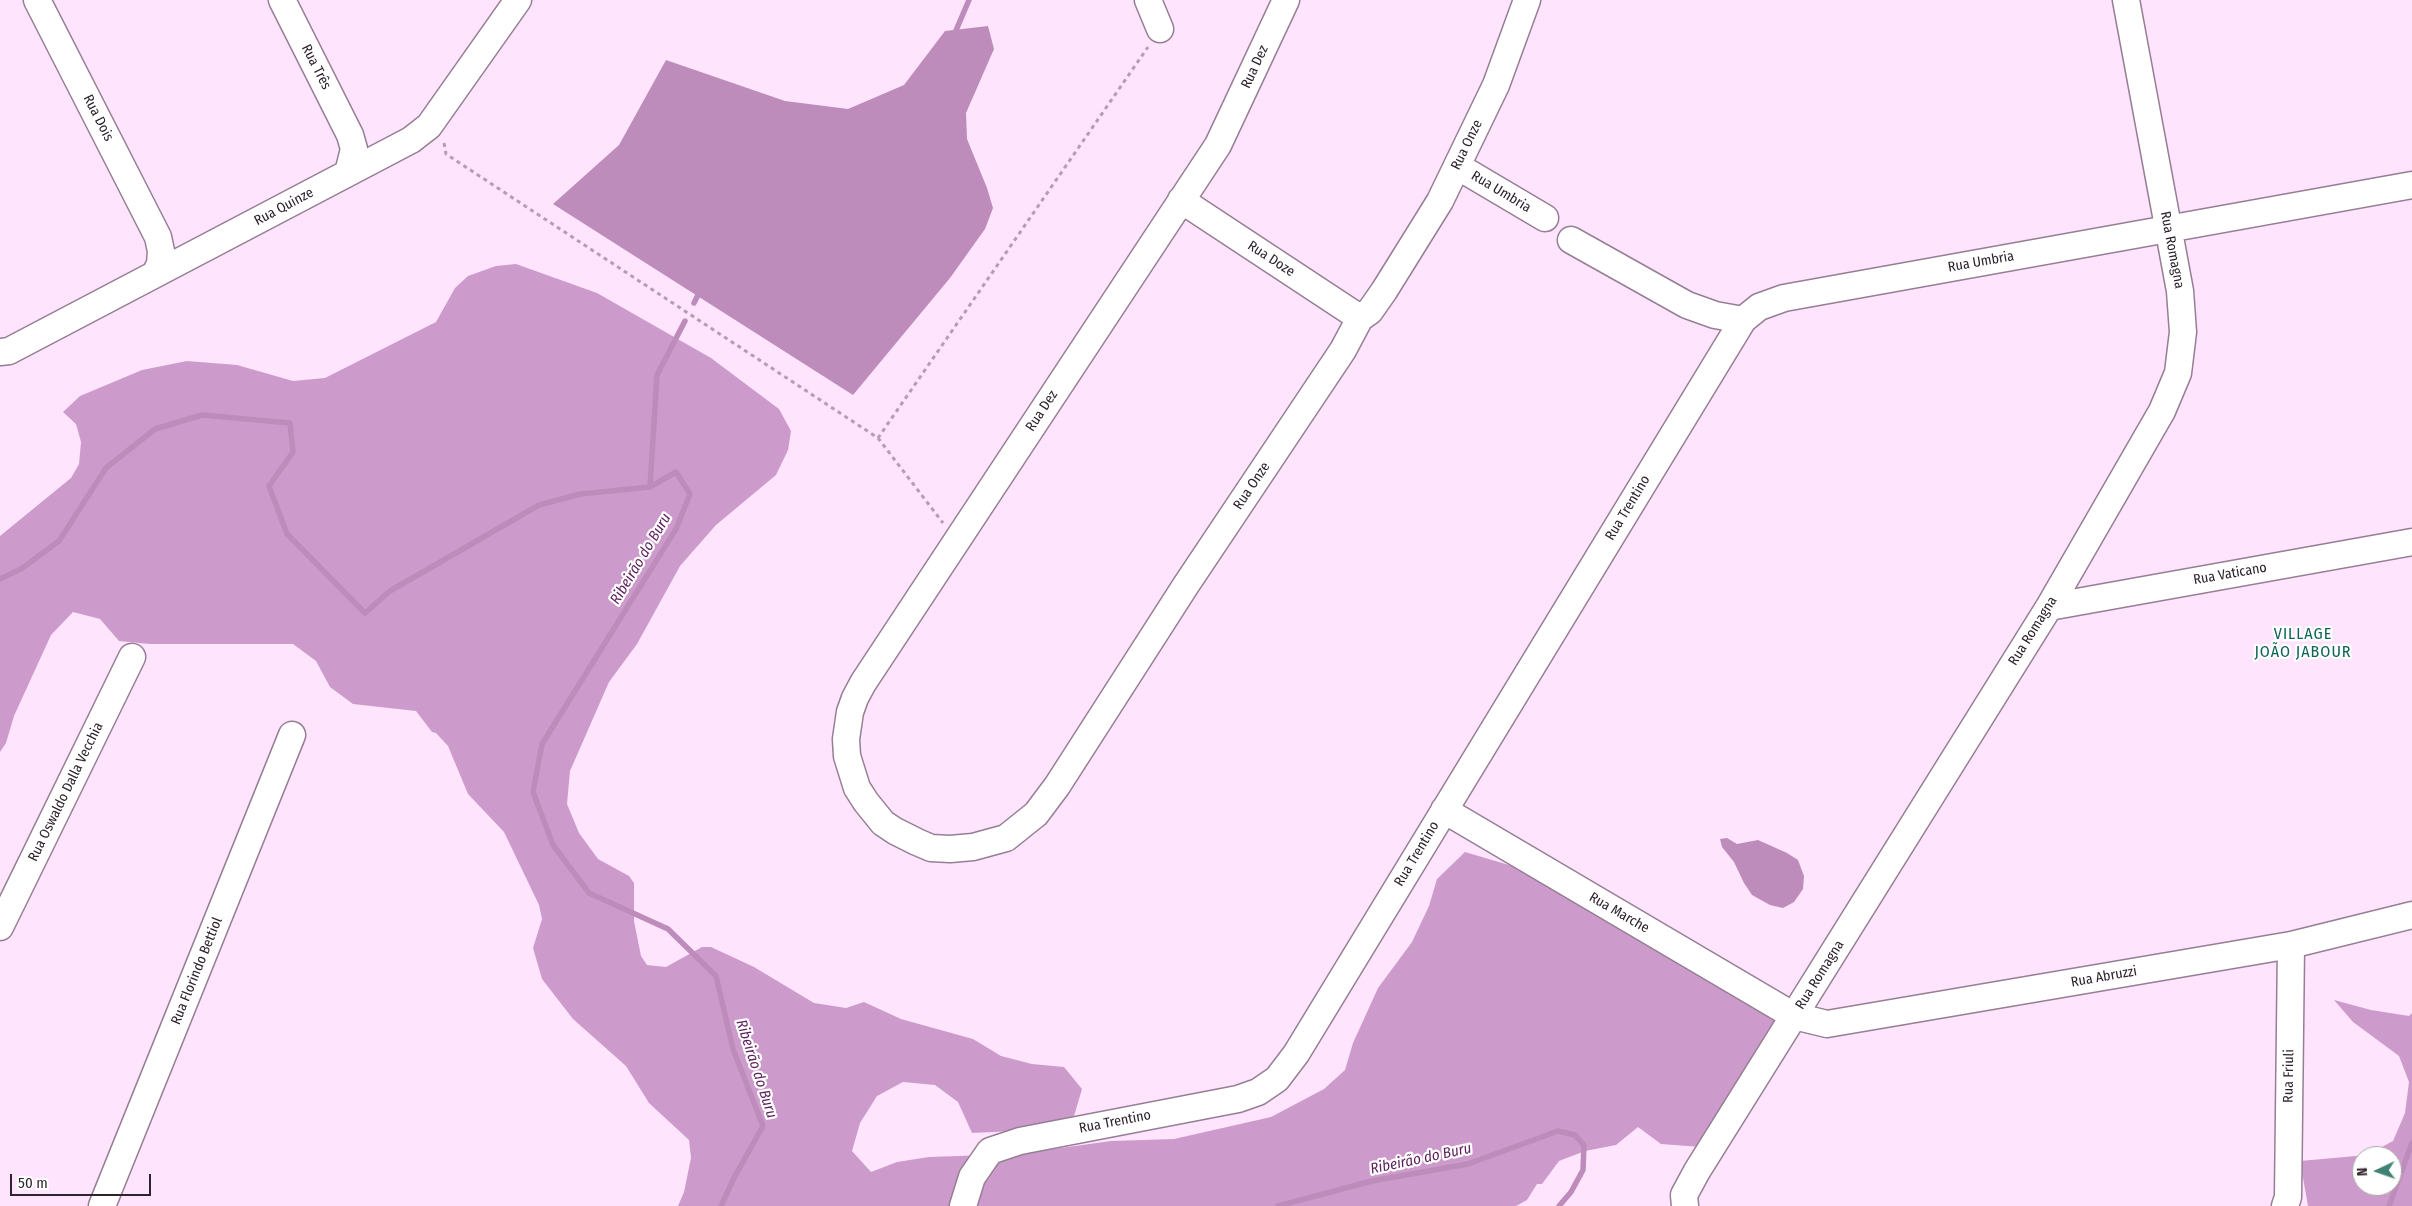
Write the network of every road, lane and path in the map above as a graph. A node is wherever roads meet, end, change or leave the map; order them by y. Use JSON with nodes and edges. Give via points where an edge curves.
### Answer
{"nodes":[{"id":1,"x":37,"y":0,"type":"edge"},
{"id":2,"x":282,"y":0,"type":"edge"},
{"id":3,"x":1148,"y":0,"type":"edge"},
{"id":4,"x":1286,"y":0,"type":"edge"},
{"id":5,"x":1527,"y":0,"type":"edge"},
{"id":6,"x":2126,"y":0,"type":"edge"},
{"id":7,"x":516,"y":1,"type":"edge"},
{"id":8,"x":1160,"y":29,"type":"joint"},
{"id":9,"x":350,"y":135,"type":"junction"},
{"id":10,"x":443,"y":138,"type":"dead end"},
{"id":11,"x":390,"y":151,"type":"junction"},
{"id":12,"x":1457,"y":166,"type":"junction"},
{"id":13,"x":348,"y":173,"type":"junction"},
{"id":14,"x":2412,"y":185,"type":"edge"},
{"id":15,"x":1181,"y":200,"type":"junction"},
{"id":16,"x":1545,"y":218,"type":"dead end"},
{"id":17,"x":2168,"y":228,"type":"junction"},
{"id":18,"x":158,"y":236,"type":"junction"},
{"id":19,"x":1571,"y":240,"type":"dead end"},
{"id":20,"x":197,"y":252,"type":"junction"},
{"id":21,"x":155,"y":274,"type":"junction"},
{"id":22,"x":1360,"y":318,"type":"junction"},
{"id":23,"x":1743,"y":320,"type":"junction"},
{"id":24,"x":0,"y":352,"type":"edge"},
{"id":25,"x":878,"y":438,"type":"junction"},
{"id":26,"x":956,"y":541,"type":"junction"},
{"id":27,"x":2412,"y":542,"type":"edge"},
{"id":28,"x":2049,"y":607,"type":"junction"},
{"id":29,"x":132,"y":657,"type":"dead end"},
{"id":30,"x":292,"y":735,"type":"dead end"},
{"id":31,"x":1444,"y":810,"type":"junction"},
{"id":32,"x":883,"y":823,"type":"joint"},
{"id":33,"x":2412,"y":915,"type":"edge"},
{"id":34,"x":0,"y":927,"type":"edge"},
{"id":35,"x":2291,"y":945,"type":"junction"},
{"id":36,"x":1794,"y":1016,"type":"junction"},
{"id":37,"x":102,"y":1206,"type":"edge"},
{"id":38,"x":963,"y":1206,"type":"edge"},
{"id":39,"x":1685,"y":1206,"type":"edge"},
{"id":40,"x":2285,"y":1206,"type":"edge"}],
"edges":[{"from":1,"to":18,"type":"street","name":"Rua Dois"},
{"from":2,"to":9,"type":"street","name":"Rua Três"},
{"from":3,"to":8,"type":"street"},
{"from":4,"to":15,"type":"street","name":"Rua Dez","via":[[1218,145]]},
{"from":5,"to":12,"type":"street","name":"Rua Onze","via":[[1496,85]]},
{"from":6,"to":17,"type":"street","name":"Rua Romagna"},
{"from":7,"to":11,"type":"street","name":"Rua Quinze","via":[[429,126]]},
{"from":8,"to":25,"type":"path"},
{"from":9,"to":11,"type":"street","via":[[375,150]]},
{"from":9,"to":13,"type":"street","name":"Rua Três","via":[[354,150]]},
{"from":10,"to":25,"type":"path","via":[[446,154]]},
{"from":11,"to":13,"type":"street","name":"Rua Quinze"},
{"from":12,"to":16,"type":"street","name":"Rua Umbria"},
{"from":12,"to":22,"type":"street","name":"Rua Onze","via":[[1440,201],[1384,291],[1370,311]]},
{"from":13,"to":20,"type":"street","name":"Rua Quinze"},
{"from":14,"to":17,"type":"street","name":"Rua Umbria"},
{"from":15,"to":22,"type":"street","name":"Rua Doze"},
{"from":15,"to":26,"type":"street","name":"Rua Dez"},
{"from":17,"to":23,"type":"street","name":"Rua Umbria","via":[[1784,298],[1759,307]]},
{"from":17,"to":28,"type":"street","name":"Rua Romagna","via":[[2180,299],[2182,332],[2178,373],[2162,411]]},
{"from":18,"to":20,"type":"street","name":"Rua Dois","via":[[182,251]]},
{"from":18,"to":21,"type":"street","name":"Rua Dois","via":[[160,264]]},
{"from":19,"to":23,"type":"street","via":[[1687,305]]},
{"from":20,"to":21,"type":"street","name":"Rua Quinze"},
{"from":21,"to":24,"type":"street","name":"Rua Quinze","via":[[9,351]]},
{"from":22,"to":32,"type":"street","name":"Rua Onze","via":[[1343,350],[1036,814],[1006,838],[973,848],[932,848]]},
{"from":23,"to":31,"type":"street","name":"Rua Trentino"},
{"from":25,"to":26,"type":"path"},
{"from":26,"to":32,"type":"street","name":"Rua Dez","via":[[863,683],[850,712],[846,739],[850,770],[857,788]]},
{"from":27,"to":28,"type":"street","name":"Rua Vaticano"},
{"from":28,"to":36,"type":"street","name":"Rua Romagna"},
{"from":29,"to":34,"type":"street","name":"Rua Oswaldo Dalla Vecchia"},
{"from":30,"to":37,"type":"street","name":"Rua Florindo Bettiol"},
{"from":31,"to":36,"type":"street","name":"Rua Marche"},
{"from":31,"to":38,"type":"street","name":"Rua Trentino","via":[[1296,1054],[1277,1079],[1258,1092],[1238,1099],[1020,1140],[990,1151],[972,1177]]},
{"from":33,"to":35,"type":"street","name":"Rua Abruzzi"},
{"from":35,"to":36,"type":"street","name":"Rua Abruzzi","via":[[1828,1024]]},
{"from":35,"to":40,"type":"street","name":"Rua Friuli","via":[[2288,1197]]},
{"from":36,"to":39,"type":"street","name":"Rua Romagna","via":[[1697,1171],[1684,1194]]}]}
